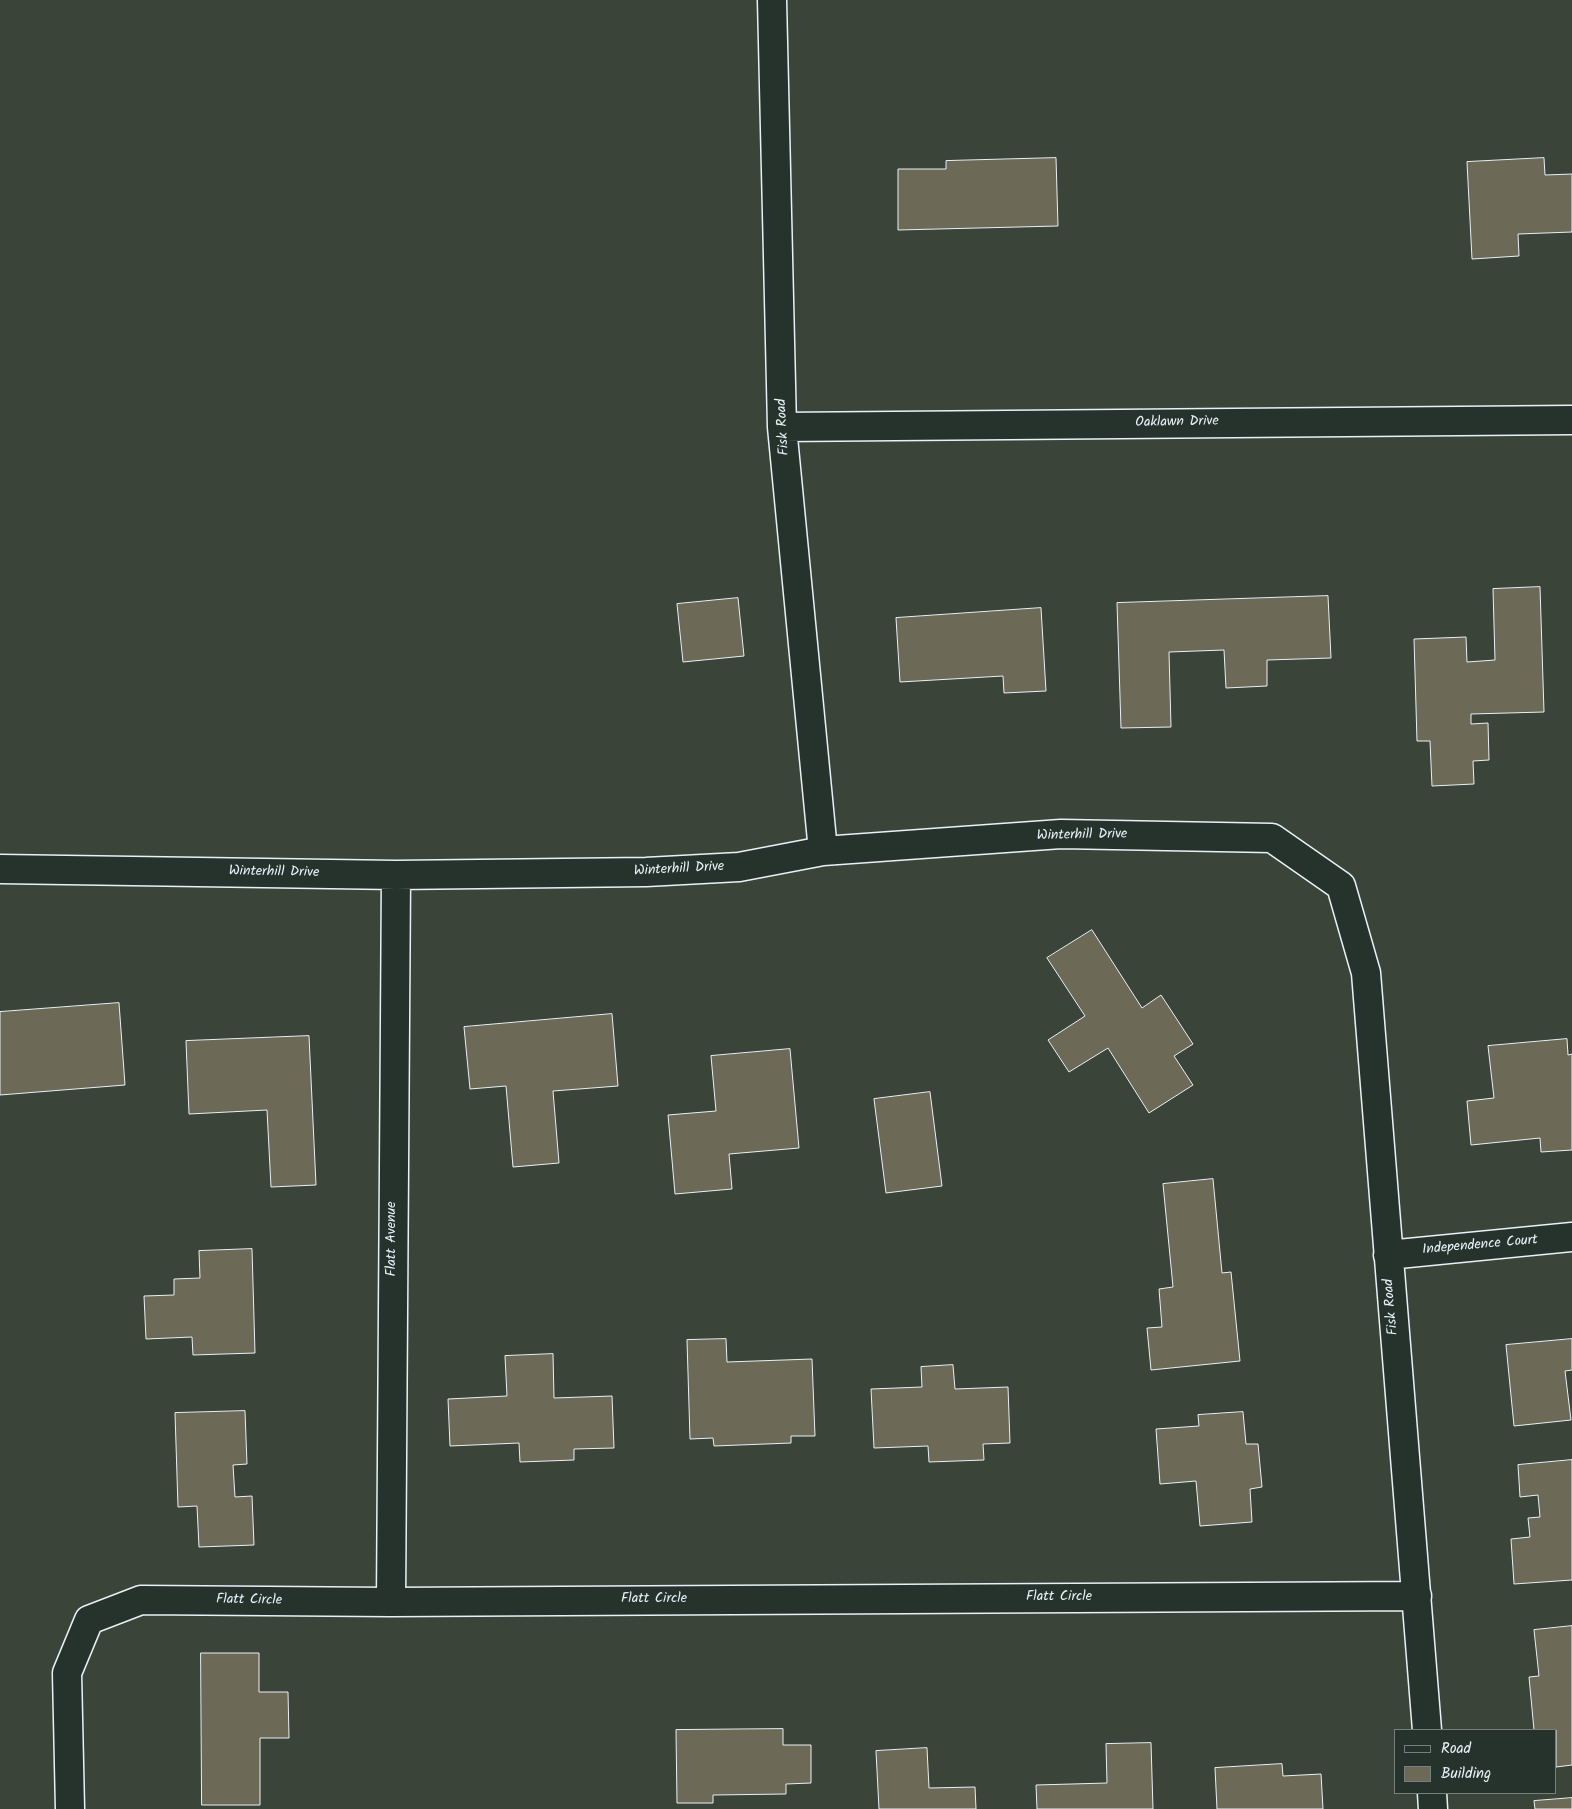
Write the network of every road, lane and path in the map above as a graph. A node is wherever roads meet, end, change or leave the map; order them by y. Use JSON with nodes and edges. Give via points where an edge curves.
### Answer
{"nodes":[{"id":1,"x":772,"y":0,"type":"edge"},
{"id":2,"x":1572,"y":420,"type":"edge"},
{"id":3,"x":782,"y":427,"type":"junction"},
{"id":4,"x":823,"y":851,"type":"junction"},
{"id":5,"x":0,"y":869,"type":"edge"},
{"id":6,"x":396,"y":875,"type":"junction"},
{"id":7,"x":1341,"y":886,"type":"joint"},
{"id":8,"x":1572,"y":1237,"type":"edge"},
{"id":9,"x":1388,"y":1255,"type":"junction"},
{"id":10,"x":1417,"y":1596,"type":"junction"},
{"id":11,"x":391,"y":1602,"type":"junction"},
{"id":12,"x":1427,"y":1729,"type":"edge"},
{"id":13,"x":1432,"y":1794,"type":"edge"},
{"id":14,"x":70,"y":1809,"type":"edge"},
{"id":15,"x":1433,"y":1809,"type":"edge"}],
"edges":[{"from":1,"to":3,"type":"street","name":"Fisk Road"},
{"from":2,"to":3,"type":"street","name":"Oaklawn Drive"},
{"from":3,"to":4,"type":"street","name":"Fisk Road"},
{"from":4,"to":6,"type":"street","name":"Winterhill Drive","via":[[739,867],[646,872]]},
{"from":4,"to":7,"type":"street","name":"Winterhill Drive","via":[[1060,834],[1272,838]]},
{"from":5,"to":6,"type":"street","name":"Winterhill Drive"},
{"from":6,"to":11,"type":"street","name":"Flatt Avenue"},
{"from":7,"to":9,"type":"street","name":"Fisk Road","via":[[1366,974]]},
{"from":8,"to":9,"type":"street","name":"Independence Court"},
{"from":9,"to":10,"type":"street","name":"Fisk Road"},
{"from":10,"to":11,"type":"street","name":"Flatt Circle"},
{"from":10,"to":12,"type":"street","name":"Fisk Road"},
{"from":11,"to":14,"type":"street","name":"Flatt Circle","via":[[141,1600],[89,1620],[67,1672]]},
{"from":13,"to":15,"type":"street"}]}
